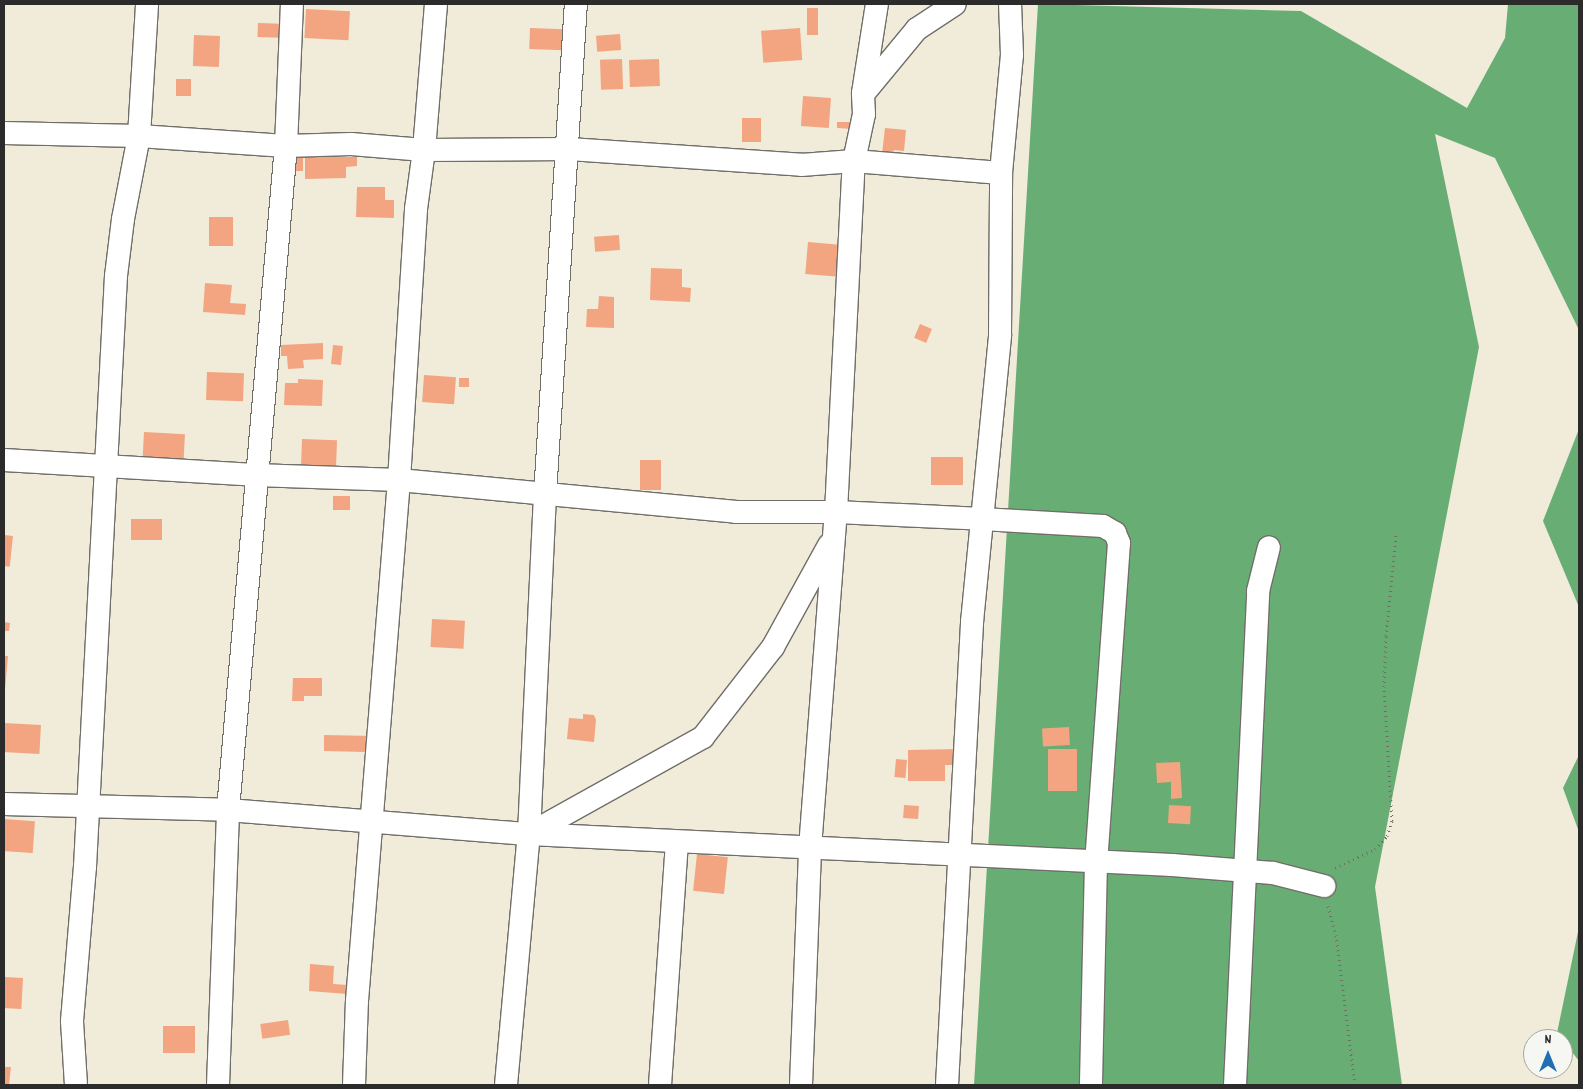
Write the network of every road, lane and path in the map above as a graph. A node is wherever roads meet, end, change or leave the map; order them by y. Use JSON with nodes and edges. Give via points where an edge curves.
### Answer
{"nodes":[{"id":1,"x":147,"y":4,"type":"edge"},
{"id":2,"x":292,"y":4,"type":"edge"},
{"id":3,"x":436,"y":4,"type":"edge"},
{"id":4,"x":576,"y":4,"type":"edge"},
{"id":5,"x":877,"y":4,"type":"edge"},
{"id":6,"x":956,"y":4,"type":"edge"},
{"id":7,"x":1010,"y":4,"type":"edge"},
{"id":8,"x":863,"y":93,"type":"junction"},
{"id":9,"x":4,"y":133,"type":"edge"},
{"id":10,"x":139,"y":136,"type":"junction"},
{"id":11,"x":286,"y":146,"type":"junction"},
{"id":12,"x":569,"y":149,"type":"junction"},
{"id":13,"x":424,"y":150,"type":"junction"},
{"id":14,"x":854,"y":161,"type":"junction"},
{"id":15,"x":1001,"y":173,"type":"junction"},
{"id":16,"x":4,"y":460,"type":"edge"},
{"id":17,"x":106,"y":464,"type":"junction"},
{"id":18,"x":255,"y":475,"type":"junction"},
{"id":19,"x":398,"y":480,"type":"junction"},
{"id":20,"x":545,"y":495,"type":"junction"},
{"id":21,"x":836,"y":512,"type":"junction"},
{"id":22,"x":982,"y":519,"type":"junction"},
{"id":23,"x":834,"y":535,"type":"junction"},
{"id":24,"x":1396,"y":535,"type":"dead end"},
{"id":25,"x":1269,"y":547,"type":"dead end"},
{"id":26,"x":4,"y":804,"type":"edge"},
{"id":27,"x":88,"y":808,"type":"junction"},
{"id":28,"x":228,"y":810,"type":"junction"},
{"id":29,"x":371,"y":822,"type":"junction"},
{"id":30,"x":529,"y":834,"type":"junction"},
{"id":31,"x":677,"y":843,"type":"junction"},
{"id":32,"x":810,"y":848,"type":"junction"},
{"id":33,"x":960,"y":853,"type":"junction"},
{"id":34,"x":1096,"y":862,"type":"junction"},
{"id":35,"x":1242,"y":871,"type":"junction"},
{"id":36,"x":1324,"y":886,"type":"junction"},
{"id":37,"x":76,"y":1085,"type":"edge"},
{"id":38,"x":218,"y":1085,"type":"edge"},
{"id":39,"x":354,"y":1085,"type":"edge"},
{"id":40,"x":506,"y":1085,"type":"edge"},
{"id":41,"x":660,"y":1085,"type":"edge"},
{"id":42,"x":801,"y":1085,"type":"edge"},
{"id":43,"x":947,"y":1085,"type":"edge"},
{"id":44,"x":1091,"y":1085,"type":"edge"},
{"id":45,"x":1234,"y":1085,"type":"edge"},
{"id":46,"x":1355,"y":1085,"type":"edge"}],
"edges":[{"from":1,"to":10,"type":"street"},
{"from":2,"to":11,"type":"street"},
{"from":3,"to":13,"type":"street"},
{"from":4,"to":12,"type":"street"},
{"from":5,"to":8,"type":"street"},
{"from":6,"to":8,"type":"street","via":[[917,29]]},
{"from":7,"to":15,"type":"street","via":[[1012,54]]},
{"from":8,"to":14,"type":"street","via":[[864,114]]},
{"from":9,"to":10,"type":"street"},
{"from":10,"to":11,"type":"street"},
{"from":10,"to":17,"type":"street","via":[[116,276]]},
{"from":11,"to":13,"type":"street","via":[[351,144]]},
{"from":11,"to":18,"type":"street"},
{"from":12,"to":13,"type":"street"},
{"from":12,"to":14,"type":"street","via":[[801,165]]},
{"from":12,"to":20,"type":"street","via":[[558,265]]},
{"from":13,"to":19,"type":"street","via":[[416,208]]},
{"from":14,"to":15,"type":"street"},
{"from":14,"to":21,"type":"street"},
{"from":15,"to":22,"type":"street","via":[[1000,334]]},
{"from":16,"to":17,"type":"street"},
{"from":17,"to":18,"type":"street"},
{"from":17,"to":27,"type":"street"},
{"from":18,"to":19,"type":"street"},
{"from":18,"to":28,"type":"street","via":[[246,627]]},
{"from":19,"to":20,"type":"street"},
{"from":19,"to":29,"type":"street"},
{"from":20,"to":21,"type":"street","via":[[736,512]]},
{"from":20,"to":30,"type":"street"},
{"from":21,"to":22,"type":"street"},
{"from":21,"to":23,"type":"street"},
{"from":22,"to":33,"type":"street","via":[[972,622]]},
{"from":22,"to":34,"type":"street","via":[[1103,526],[1115,532],[1119,543]]},
{"from":23,"to":30,"type":"street","via":[[773,647],[703,737]]},
{"from":23,"to":32,"type":"street"},
{"from":24,"to":36,"type":"path","via":[[1384,687],[1392,821],[1382,843],[1339,865]]},
{"from":25,"to":35,"type":"street","via":[[1258,591]]},
{"from":26,"to":27,"type":"street"},
{"from":27,"to":28,"type":"street"},
{"from":27,"to":37,"type":"street","via":[[72,1021]]},
{"from":28,"to":29,"type":"street"},
{"from":28,"to":38,"type":"street"},
{"from":29,"to":30,"type":"street"},
{"from":29,"to":39,"type":"street"},
{"from":30,"to":31,"type":"street"},
{"from":30,"to":40,"type":"street"},
{"from":31,"to":32,"type":"street"},
{"from":31,"to":41,"type":"street"},
{"from":32,"to":33,"type":"street"},
{"from":32,"to":42,"type":"street"},
{"from":33,"to":34,"type":"street"},
{"from":33,"to":43,"type":"street"},
{"from":34,"to":35,"type":"street"},
{"from":34,"to":44,"type":"street"},
{"from":35,"to":36,"type":"street","via":[[1273,874]]},
{"from":35,"to":45,"type":"street"},
{"from":36,"to":46,"type":"path","via":[[1336,935]]}]}
